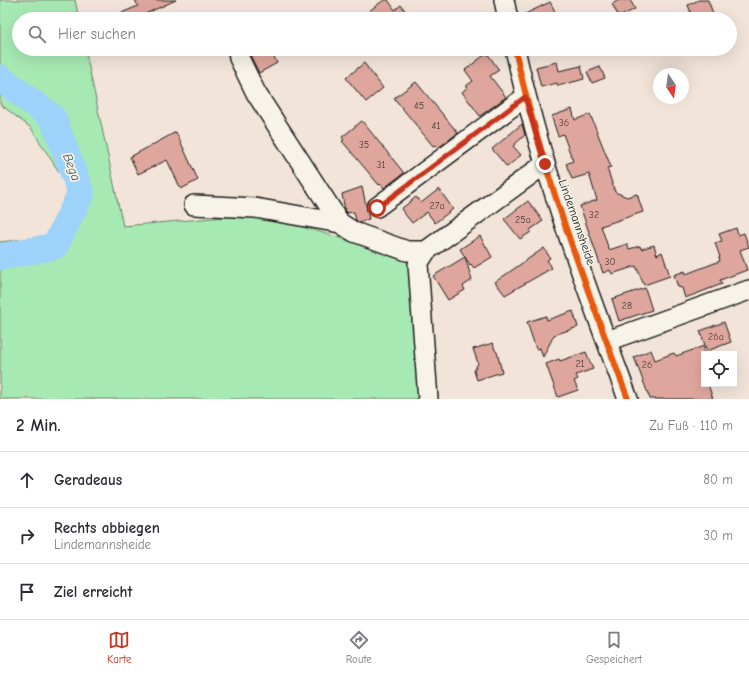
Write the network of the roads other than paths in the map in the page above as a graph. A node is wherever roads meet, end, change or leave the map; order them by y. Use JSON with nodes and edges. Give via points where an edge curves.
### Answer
{"nodes":[{"id":1,"x":504,"y":0,"type":"edge"},
{"id":2,"x":507,"y":12,"type":"edge"},
{"id":3,"x":239,"y":56,"type":"edge"},
{"id":4,"x":516,"y":56,"type":"edge"},
{"id":5,"x":525,"y":97,"type":"junction"},
{"id":6,"x":545,"y":164,"type":"junction"},
{"id":7,"x":194,"y":205,"type":"dead end"},
{"id":8,"x":377,"y":208,"type":"dead end"},
{"id":9,"x":340,"y":223,"type":"junction"},
{"id":10,"x":426,"y":251,"type":"junction"},
{"id":11,"x":749,"y":290,"type":"edge"},
{"id":12,"x":606,"y":341,"type":"junction"},
{"id":13,"x":428,"y":399,"type":"edge"},
{"id":14,"x":628,"y":399,"type":"edge"}],
"edges":[{"from":1,"to":2,"type":"street"},
{"from":3,"to":9,"type":"street","via":[[256,93]]},
{"from":4,"to":5,"type":"street","name":"Lindemannsheide"},
{"from":5,"to":6,"type":"street","name":"Lindemannsheide"},
{"from":5,"to":8,"type":"street"},
{"from":6,"to":10,"type":"street"},
{"from":6,"to":12,"type":"street","name":"Lindemannsheide"},
{"from":7,"to":9,"type":"street","via":[[255,208]]},
{"from":9,"to":10,"type":"street","via":[[354,232],[407,251]]},
{"from":10,"to":13,"type":"street","via":[[418,264]]},
{"from":11,"to":12,"type":"street"},
{"from":12,"to":14,"type":"street","name":"Lindemannsheide"}]}
